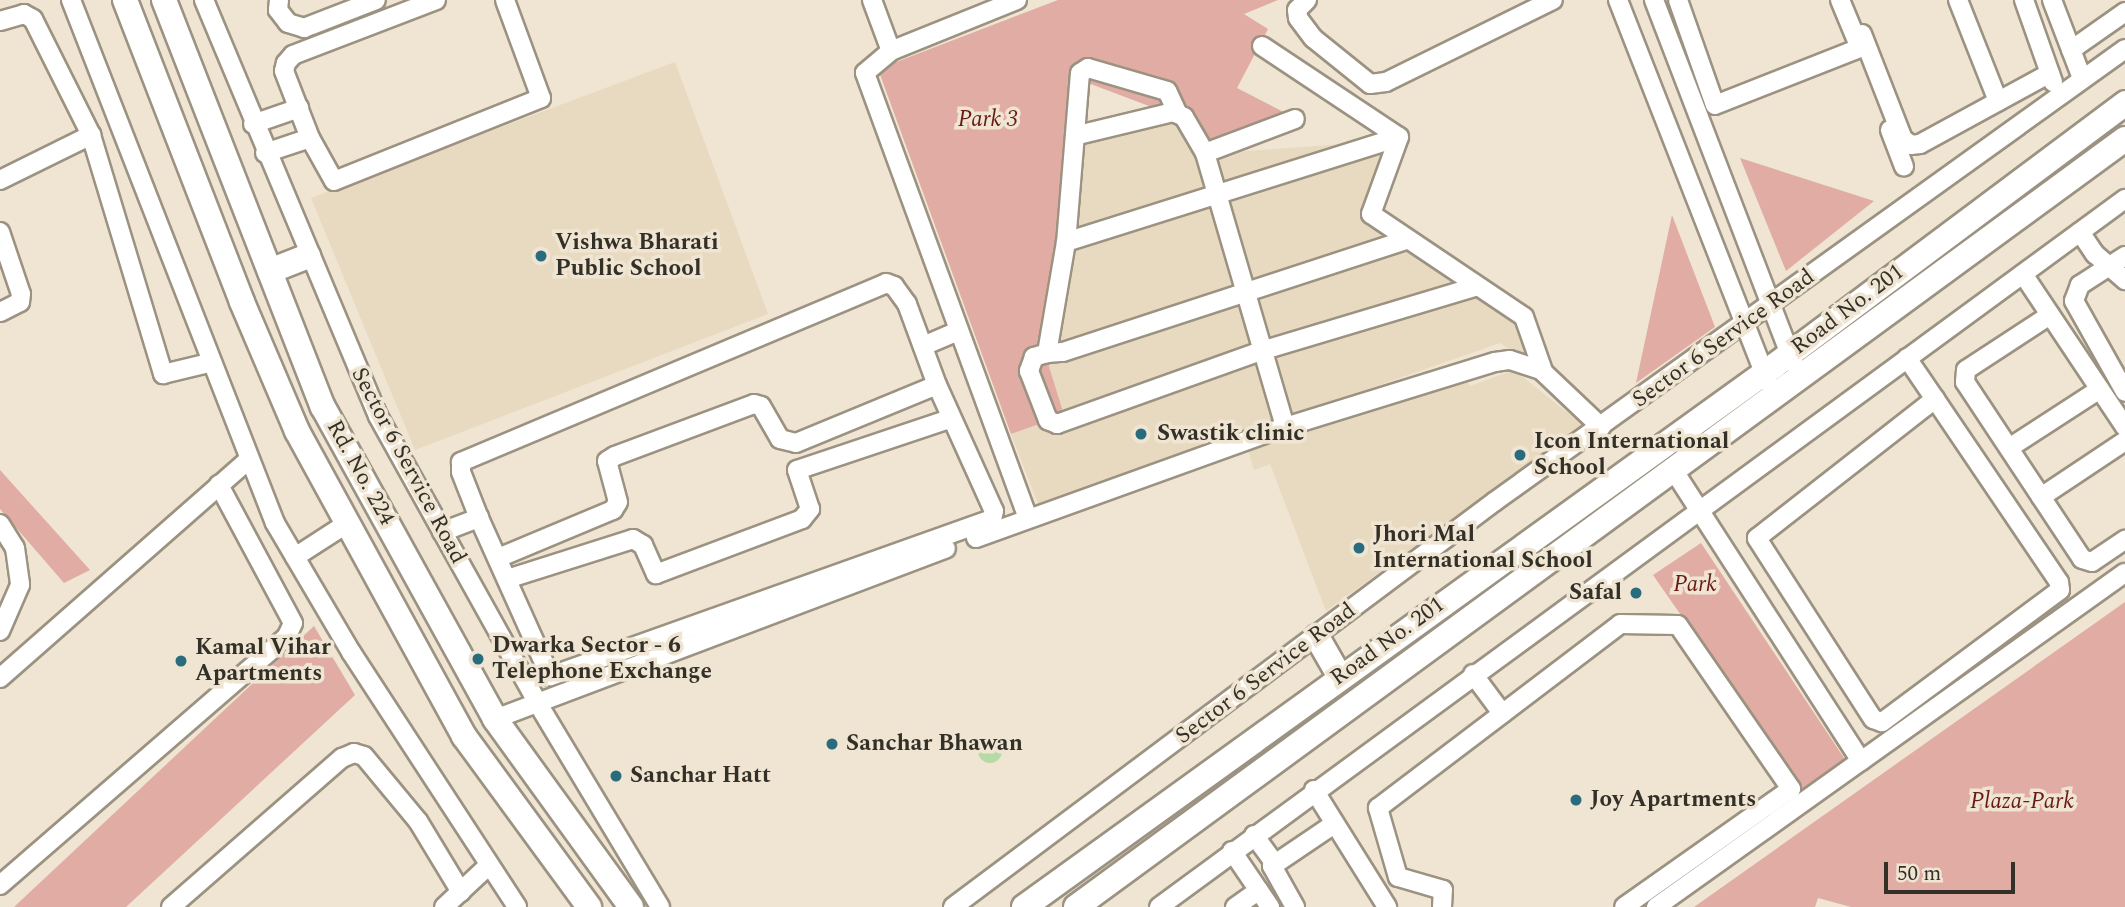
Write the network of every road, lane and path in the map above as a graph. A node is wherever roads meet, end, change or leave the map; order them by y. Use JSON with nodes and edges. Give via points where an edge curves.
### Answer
{"nodes":[{"id":1,"x":71,"y":0,"type":"edge"},
{"id":2,"x":125,"y":0,"type":"edge"},
{"id":3,"x":164,"y":0,"type":"edge"},
{"id":4,"x":205,"y":0,"type":"edge"},
{"id":5,"x":279,"y":0,"type":"edge"},
{"id":6,"x":376,"y":0,"type":"edge"},
{"id":7,"x":436,"y":0,"type":"edge"},
{"id":8,"x":505,"y":0,"type":"edge"},
{"id":9,"x":872,"y":0,"type":"edge"},
{"id":10,"x":1017,"y":0,"type":"edge"},
{"id":11,"x":1307,"y":0,"type":"edge"},
{"id":12,"x":1553,"y":0,"type":"edge"},
{"id":13,"x":1618,"y":0,"type":"edge"},
{"id":14,"x":1654,"y":0,"type":"edge"},
{"id":15,"x":1678,"y":0,"type":"edge"},
{"id":16,"x":1840,"y":0,"type":"edge"},
{"id":17,"x":1848,"y":0,"type":"edge"},
{"id":18,"x":1958,"y":0,"type":"edge"},
{"id":19,"x":2024,"y":0,"type":"edge"},
{"id":20,"x":2052,"y":0,"type":"edge"},
{"id":21,"x":2125,"y":12,"type":"edge"},
{"id":22,"x":0,"y":21,"type":"edge"},
{"id":23,"x":1262,"y":46,"type":"dead end"},
{"id":24,"x":1860,"y":48,"type":"junction"},
{"id":25,"x":2125,"y":49,"type":"edge"},
{"id":26,"x":2071,"y":50,"type":"junction"},
{"id":27,"x":891,"y":51,"type":"junction"},
{"id":28,"x":2050,"y":72,"type":"junction"},
{"id":29,"x":2082,"y":78,"type":"junction"},
{"id":30,"x":2059,"y":95,"type":"junction"},
{"id":31,"x":1998,"y":101,"type":"junction"},
{"id":32,"x":2125,"y":103,"type":"edge"},
{"id":33,"x":299,"y":108,"type":"junction"},
{"id":34,"x":1177,"y":112,"type":"junction"},
{"id":35,"x":1295,"y":119,"type":"dead end"},
{"id":36,"x":253,"y":124,"type":"junction"},
{"id":37,"x":91,"y":135,"type":"junction"},
{"id":38,"x":1078,"y":135,"type":"junction"},
{"id":39,"x":1399,"y":137,"type":"junction"},
{"id":40,"x":310,"y":138,"type":"junction"},
{"id":41,"x":2125,"y":139,"type":"edge"},
{"id":42,"x":265,"y":153,"type":"junction"},
{"id":43,"x":1205,"y":153,"type":"junction"},
{"id":44,"x":1903,"y":166,"type":"dead end"},
{"id":45,"x":0,"y":180,"type":"edge"},
{"id":46,"x":1217,"y":194,"type":"junction"},
{"id":47,"x":2125,"y":200,"type":"edge"},
{"id":48,"x":0,"y":232,"type":"edge"},
{"id":49,"x":2080,"y":232,"type":"junction"},
{"id":50,"x":1406,"y":240,"type":"junction"},
{"id":51,"x":1066,"y":242,"type":"junction"},
{"id":52,"x":307,"y":256,"type":"junction"},
{"id":53,"x":2125,"y":256,"type":"edge"},
{"id":54,"x":2108,"y":267,"type":"junction"},
{"id":55,"x":270,"y":271,"type":"junction"},
{"id":56,"x":2023,"y":274,"type":"junction"},
{"id":57,"x":2125,"y":281,"type":"edge"},
{"id":58,"x":1477,"y":286,"type":"junction"},
{"id":59,"x":1244,"y":295,"type":"junction"},
{"id":60,"x":1770,"y":307,"type":"junction"},
{"id":61,"x":0,"y":312,"type":"edge"},
{"id":62,"x":2050,"y":315,"type":"junction"},
{"id":63,"x":1746,"y":326,"type":"junction"},
{"id":64,"x":958,"y":331,"type":"junction"},
{"id":65,"x":923,"y":346,"type":"junction"},
{"id":66,"x":1261,"y":351,"type":"junction"},
{"id":67,"x":1047,"y":353,"type":"junction"},
{"id":68,"x":1789,"y":354,"type":"junction"},
{"id":69,"x":1907,"y":358,"type":"junction"},
{"id":70,"x":209,"y":363,"type":"junction"},
{"id":71,"x":1543,"y":372,"type":"junction"},
{"id":72,"x":1764,"y":373,"type":"junction"},
{"id":73,"x":1800,"y":379,"type":"junction"},
{"id":74,"x":937,"y":386,"type":"junction"},
{"id":75,"x":2100,"y":389,"type":"junction"},
{"id":76,"x":2125,"y":393,"type":"edge"},
{"id":77,"x":1774,"y":399,"type":"junction"},
{"id":78,"x":1936,"y":399,"type":"junction"},
{"id":79,"x":952,"y":418,"type":"junction"},
{"id":80,"x":1285,"y":427,"type":"junction"},
{"id":81,"x":1601,"y":427,"type":"junction"},
{"id":82,"x":2125,"y":427,"type":"edge"},
{"id":83,"x":2125,"y":441,"type":"edge"},
{"id":84,"x":1000,"y":445,"type":"junction"},
{"id":85,"x":2009,"y":448,"type":"junction"},
{"id":86,"x":970,"y":458,"type":"junction"},
{"id":87,"x":248,"y":460,"type":"junction"},
{"id":88,"x":1674,"y":471,"type":"junction"},
{"id":89,"x":219,"y":485,"type":"junction"},
{"id":90,"x":2041,"y":497,"type":"junction"},
{"id":91,"x":1698,"y":511,"type":"junction"},
{"id":92,"x":479,"y":518,"type":"junction"},
{"id":93,"x":1028,"y":518,"type":"junction"},
{"id":94,"x":0,"y":524,"type":"edge"},
{"id":95,"x":346,"y":524,"type":"junction"},
{"id":96,"x":442,"y":532,"type":"junction"},
{"id":97,"x":2125,"y":540,"type":"edge"},
{"id":98,"x":295,"y":557,"type":"junction"},
{"id":99,"x":498,"y":558,"type":"junction"},
{"id":100,"x":2125,"y":573,"type":"edge"},
{"id":101,"x":508,"y":579,"type":"junction"},
{"id":102,"x":528,"y":627,"type":"junction"},
{"id":103,"x":0,"y":631,"type":"edge"},
{"id":104,"x":1317,"y":637,"type":"junction"},
{"id":105,"x":502,"y":640,"type":"junction"},
{"id":106,"x":1473,"y":674,"type":"junction"},
{"id":107,"x":1340,"y":677,"type":"junction"},
{"id":108,"x":0,"y":678,"type":"edge"},
{"id":109,"x":537,"y":702,"type":"junction"},
{"id":110,"x":1502,"y":713,"type":"junction"},
{"id":111,"x":495,"y":719,"type":"junction"},
{"id":112,"x":1861,"y":761,"type":"junction"},
{"id":113,"x":1314,"y":790,"type":"junction"},
{"id":114,"x":1334,"y":824,"type":"junction"},
{"id":115,"x":1254,"y":835,"type":"junction"},
{"id":116,"x":1232,"y":851,"type":"junction"},
{"id":117,"x":1274,"y":863,"type":"junction"},
{"id":118,"x":488,"y":866,"type":"junction"},
{"id":119,"x":0,"y":885,"type":"edge"},
{"id":120,"x":1259,"y":890,"type":"junction"},
{"id":121,"x":461,"y":892,"type":"junction"},
{"id":122,"x":1634,"y":904,"type":"edge"},
{"id":123,"x":171,"y":907,"type":"edge"},
{"id":124,"x":444,"y":907,"type":"edge"},
{"id":125,"x":517,"y":907,"type":"edge"},
{"id":126,"x":589,"y":907,"type":"edge"},
{"id":127,"x":631,"y":907,"type":"edge"},
{"id":128,"x":660,"y":907,"type":"edge"},
{"id":129,"x":953,"y":907,"type":"edge"},
{"id":130,"x":1024,"y":907,"type":"edge"},
{"id":131,"x":1076,"y":907,"type":"edge"},
{"id":132,"x":1159,"y":907,"type":"edge"},
{"id":133,"x":1235,"y":907,"type":"edge"},
{"id":134,"x":1270,"y":907,"type":"edge"},
{"id":135,"x":1295,"y":907,"type":"edge"},
{"id":136,"x":1387,"y":907,"type":"edge"},
{"id":137,"x":1442,"y":907,"type":"edge"},
{"id":138,"x":1656,"y":907,"type":"edge"}],
"edges":[{"from":1,"to":70,"type":"street"},
{"from":2,"to":95,"type":"main road","name":"Rd. No. 224","via":[[242,302],[298,431]]},
{"from":3,"to":55,"type":"main road","name":"Rd. No. 224"},
{"from":4,"to":36,"type":"street","name":"Sector 6 Service Road"},
{"from":5,"to":6,"type":"street","via":[[278,10],[288,23],[304,28]]},
{"from":7,"to":33,"type":"street","via":[[293,55],[284,71]]},
{"from":8,"to":40,"type":"street","via":[[541,90],[541,98],[534,103],[347,179],[334,181],[325,172]]},
{"from":9,"to":27,"type":"street"},
{"from":10,"to":27,"type":"street"},
{"from":11,"to":12,"type":"street","via":[[1297,10],[1298,18],[1313,38],[1370,84],[1386,82]]},
{"from":13,"to":63,"type":"street"},
{"from":14,"to":60,"type":"street"},
{"from":15,"to":24,"type":"street","via":[[1716,105]]},
{"from":16,"to":24,"type":"street"},
{"from":17,"to":31,"type":"street","via":[[1903,139],[1920,144]]},
{"from":18,"to":31,"type":"street"},
{"from":19,"to":28,"type":"street"},
{"from":20,"to":26,"type":"street"},
{"from":21,"to":26,"type":"street"},
{"from":22,"to":37,"type":"street","via":[[24,14],[33,19]]},
{"from":23,"to":39,"type":"street"},
{"from":24,"to":44,"type":"street"},
{"from":25,"to":29,"type":"street","name":"Sector 6 Service Road"},
{"from":26,"to":29,"type":"street"},
{"from":27,"to":64,"type":"street","via":[[869,66],[866,83]]},
{"from":28,"to":30,"type":"street"},
{"from":28,"to":31,"type":"street"},
{"from":29,"to":30,"type":"street","name":"Sector 6 Service Road"},
{"from":30,"to":60,"type":"street","name":"Sector 6 Service Road"},
{"from":32,"to":68,"type":"main road","name":"Road No. 201"},
{"from":33,"to":36,"type":"street"},
{"from":33,"to":40,"type":"street"},
{"from":34,"to":38,"type":"street"},
{"from":34,"to":38,"type":"street","via":[[1167,91],[1088,68],[1077,83]]},
{"from":34,"to":43,"type":"street"},
{"from":35,"to":43,"type":"street"},
{"from":36,"to":42,"type":"street","name":"Sector 6 Service Road"},
{"from":37,"to":45,"type":"street"},
{"from":37,"to":70,"type":"street","via":[[163,374]]},
{"from":38,"to":51,"type":"street"},
{"from":39,"to":46,"type":"street"},
{"from":39,"to":50,"type":"street","via":[[1371,213]]},
{"from":40,"to":42,"type":"street"},
{"from":41,"to":73,"type":"main road","name":"Road No. 201"},
{"from":42,"to":52,"type":"street","name":"Sector 6 Service Road"},
{"from":43,"to":46,"type":"street"},
{"from":46,"to":51,"type":"street"},
{"from":46,"to":59,"type":"street"},
{"from":47,"to":49,"type":"street"},
{"from":48,"to":61,"type":"street","via":[[21,294],[20,302]]},
{"from":49,"to":54,"type":"street"},
{"from":49,"to":56,"type":"street"},
{"from":50,"to":58,"type":"street"},
{"from":50,"to":59,"type":"street"},
{"from":51,"to":67,"type":"street"},
{"from":52,"to":55,"type":"main road"},
{"from":52,"to":96,"type":"street","name":"Sector 6 Service Road","via":[[354,368]]},
{"from":53,"to":54,"type":"street"},
{"from":54,"to":57,"type":"street"},
{"from":54,"to":76,"type":"street","via":[[2080,285],[2074,301]]},
{"from":55,"to":111,"type":"main road","name":"Rd. No. 224","via":[[323,407]]},
{"from":56,"to":62,"type":"street"},
{"from":56,"to":69,"type":"street"},
{"from":58,"to":66,"type":"street"},
{"from":58,"to":71,"type":"street","via":[[1524,317]]},
{"from":59,"to":66,"type":"street"},
{"from":59,"to":67,"type":"street"},
{"from":60,"to":63,"type":"street","name":"Sector 6 Service Road"},
{"from":60,"to":68,"type":"street"},
{"from":62,"to":75,"type":"street"},
{"from":62,"to":85,"type":"street","via":[[1964,376]]},
{"from":63,"to":72,"type":"street"},
{"from":63,"to":81,"type":"street","name":"Sector 6 Service Road"},
{"from":64,"to":65,"type":"street"},
{"from":64,"to":84,"type":"street"},
{"from":65,"to":74,"type":"street"},
{"from":65,"to":92,"type":"street","via":[[901,293],[886,283],[467,457],[461,472]]},
{"from":66,"to":67,"type":"street","via":[[1057,424],[1048,420],[1029,371],[1034,357]]},
{"from":66,"to":80,"type":"street"},
{"from":68,"to":72,"type":"main road","name":"Road No. 201"},
{"from":68,"to":73,"type":"street"},
{"from":69,"to":78,"type":"street"},
{"from":69,"to":91,"type":"street"},
{"from":70,"to":87,"type":"street"},
{"from":71,"to":80,"type":"street","via":[[1521,362],[1495,362]]},
{"from":71,"to":81,"type":"street"},
{"from":72,"to":77,"type":"street"},
{"from":72,"to":107,"type":"main road","name":"Road No. 201"},
{"from":73,"to":77,"type":"main road","name":"Road No. 201"},
{"from":74,"to":79,"type":"street"},
{"from":74,"to":99,"type":"street","via":[[796,443],[780,439],[761,406],[754,404],[615,456],[607,461],[618,502],[613,510]]},
{"from":75,"to":82,"type":"street"},
{"from":75,"to":85,"type":"street"},
{"from":77,"to":88,"type":"main road","name":"Road No. 201"},
{"from":78,"to":78,"type":"street","via":[[2059,582],[2060,590],[1882,722],[1874,719],[1757,538]]},
{"from":79,"to":86,"type":"street"},
{"from":79,"to":101,"type":"street","via":[[797,470],[810,509],[802,519],[656,574],[643,545],[633,539]]},
{"from":80,"to":93,"type":"street"},
{"from":81,"to":104,"type":"street","name":"Sector 6 Service Road"},
{"from":83,"to":90,"type":"street"},
{"from":84,"to":86,"type":"street"},
{"from":84,"to":93,"type":"street"},
{"from":85,"to":90,"type":"street"},
{"from":86,"to":102,"type":"street","via":[[994,511],[990,520],[555,678]]},
{"from":87,"to":89,"type":"street"},
{"from":87,"to":98,"type":"street"},
{"from":88,"to":91,"type":"street"},
{"from":88,"to":131,"type":"main road","name":"Road No. 201"},
{"from":89,"to":108,"type":"street"},
{"from":89,"to":119,"type":"street","via":[[293,623],[287,636]]},
{"from":90,"to":97,"type":"street","via":[[2087,563]]},
{"from":91,"to":106,"type":"street"},
{"from":91,"to":112,"type":"street"},
{"from":92,"to":96,"type":"street"},
{"from":92,"to":99,"type":"street"},
{"from":93,"to":109,"type":"street"},
{"from":94,"to":103,"type":"street","via":[[15,548],[20,585]]},
{"from":95,"to":98,"type":"street"},
{"from":95,"to":126,"type":"main road","name":"Rd. No. 224","via":[[464,736]]},
{"from":96,"to":105,"type":"street","name":"Sector 6 Service Road"},
{"from":98,"to":118,"type":"street"},
{"from":99,"to":101,"type":"street"},
{"from":100,"to":112,"type":"street"},
{"from":101,"to":102,"type":"street"},
{"from":102,"to":105,"type":"street"},
{"from":104,"to":107,"type":"main road"},
{"from":104,"to":129,"type":"street","name":"Sector 6 Service Road"},
{"from":105,"to":109,"type":"street","name":"Sector 6 Service Road"},
{"from":106,"to":110,"type":"street"},
{"from":106,"to":113,"type":"street"},
{"from":107,"to":130,"type":"main road","name":"Road No. 201"},
{"from":109,"to":111,"type":"street"},
{"from":109,"to":128,"type":"street","name":"Sector 6 Service Road"},
{"from":110,"to":122,"type":"street","via":[[1620,625],[1678,625],[1791,789]]},
{"from":110,"to":137,"type":"street","via":[[1378,808],[1398,877],[1443,890]]},
{"from":111,"to":127,"type":"main road","name":"Rd. No. 224"},
{"from":112,"to":138,"type":"street"},
{"from":113,"to":114,"type":"street"},
{"from":113,"to":115,"type":"street"},
{"from":114,"to":117,"type":"street"},
{"from":114,"to":136,"type":"street"},
{"from":115,"to":116,"type":"street"},
{"from":115,"to":117,"type":"street"},
{"from":116,"to":120,"type":"street"},
{"from":116,"to":132,"type":"street"},
{"from":117,"to":135,"type":"street"},
{"from":118,"to":121,"type":"street"},
{"from":118,"to":125,"type":"street"},
{"from":120,"to":133,"type":"street"},
{"from":120,"to":134,"type":"street"},
{"from":121,"to":123,"type":"street","via":[[418,821],[364,757],[354,753],[342,758]]},
{"from":121,"to":124,"type":"street"}]}
